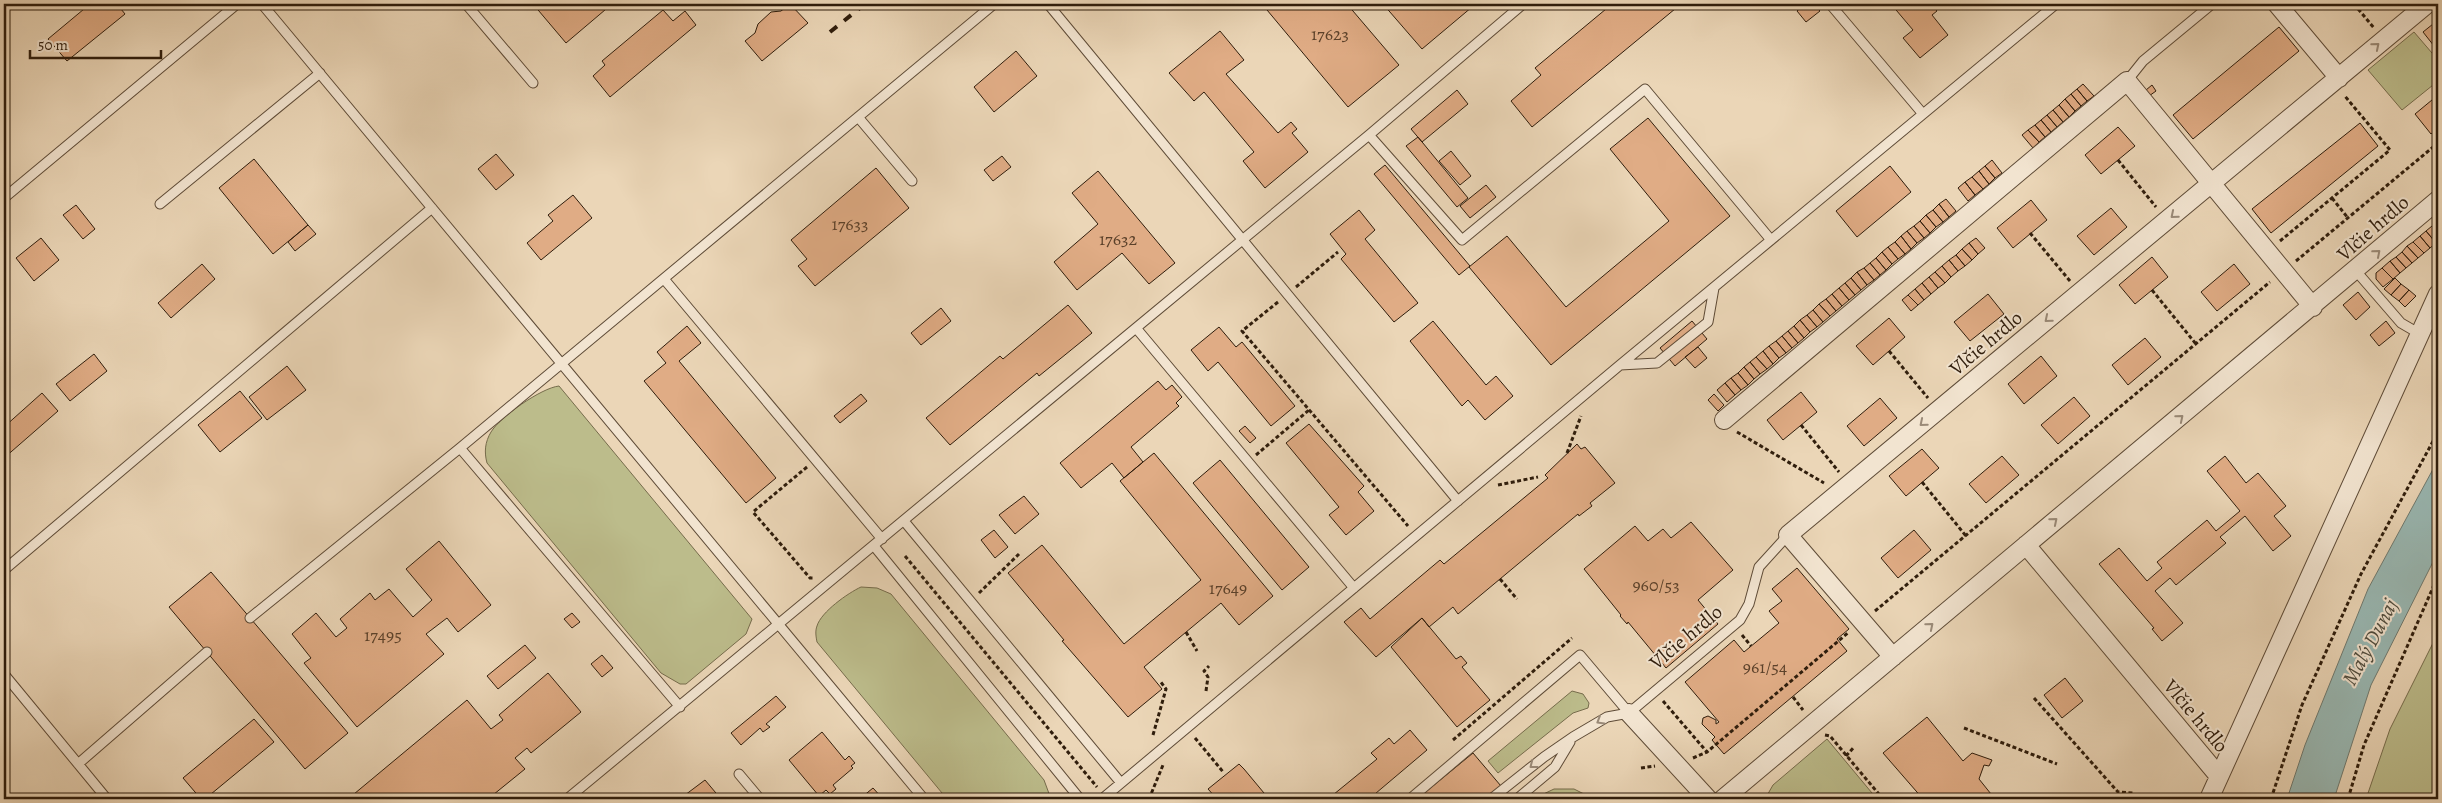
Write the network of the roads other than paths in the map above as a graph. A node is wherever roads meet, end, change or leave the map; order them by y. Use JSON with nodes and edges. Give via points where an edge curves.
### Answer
{"nodes":[{"id":1,"x":237,"y":4,"type":"edge"},
{"id":2,"x":262,"y":4,"type":"edge"},
{"id":3,"x":994,"y":4,"type":"edge"},
{"id":4,"x":1048,"y":4,"type":"edge"},
{"id":5,"x":1524,"y":4,"type":"edge"},
{"id":6,"x":1830,"y":4,"type":"edge"},
{"id":7,"x":2056,"y":4,"type":"edge"},
{"id":8,"x":2212,"y":4,"type":"edge"},
{"id":9,"x":2277,"y":4,"type":"edge"},
{"id":10,"x":2426,"y":4,"type":"edge"},
{"id":11,"x":468,"y":5,"type":"edge"},
{"id":12,"x":320,"y":73,"type":"junction"},
{"id":13,"x":2336,"y":80,"type":"junction"},
{"id":14,"x":2127,"y":82,"type":"junction"},
{"id":15,"x":532,"y":83,"type":"dead end"},
{"id":16,"x":1923,"y":114,"type":"junction"},
{"id":17,"x":858,"y":117,"type":"junction"},
{"id":18,"x":1369,"y":135,"type":"junction"},
{"id":19,"x":912,"y":181,"type":"dead end"},
{"id":20,"x":2211,"y":184,"type":"junction"},
{"id":21,"x":4,"y":198,"type":"edge"},
{"id":22,"x":2438,"y":200,"type":"edge"},
{"id":23,"x":160,"y":204,"type":"dead end"},
{"id":24,"x":432,"y":208,"type":"junction"},
{"id":25,"x":1243,"y":239,"type":"junction"},
{"id":26,"x":1771,"y":240,"type":"junction"},
{"id":27,"x":2356,"y":271,"type":"junction"},
{"id":28,"x":664,"y":278,"type":"junction"},
{"id":29,"x":1714,"y":288,"type":"junction"},
{"id":30,"x":2438,"y":294,"type":"edge"},
{"id":31,"x":2313,"y":307,"type":"junction"},
{"id":32,"x":1136,"y":328,"type":"junction"},
{"id":33,"x":2420,"y":334,"type":"junction"},
{"id":34,"x":561,"y":364,"type":"junction"},
{"id":35,"x":1620,"y":365,"type":"junction"},
{"id":36,"x":1724,"y":420,"type":"road end"},
{"id":37,"x":460,"y":448,"type":"junction"},
{"id":38,"x":1458,"y":501,"type":"junction"},
{"id":39,"x":904,"y":521,"type":"junction"},
{"id":40,"x":1788,"y":535,"type":"junction"},
{"id":41,"x":882,"y":539,"type":"junction"},
{"id":42,"x":2026,"y":545,"type":"junction"},
{"id":43,"x":874,"y":546,"type":"junction"},
{"id":44,"x":4,"y":570,"type":"edge"},
{"id":45,"x":1354,"y":588,"type":"junction"},
{"id":46,"x":250,"y":618,"type":"dead end"},
{"id":47,"x":779,"y":625,"type":"junction"},
{"id":48,"x":207,"y":652,"type":"dead end"},
{"id":49,"x":1893,"y":657,"type":"junction"},
{"id":50,"x":4,"y":674,"type":"edge"},
{"id":51,"x":680,"y":707,"type":"junction"},
{"id":52,"x":1630,"y":713,"type":"junction"},
{"id":53,"x":1573,"y":738,"type":"junction"},
{"id":54,"x":78,"y":764,"type":"junction"},
{"id":55,"x":739,"y":774,"type":"dead end"},
{"id":56,"x":2218,"y":775,"type":"junction"},
{"id":57,"x":1121,"y":783,"type":"junction"},
{"id":58,"x":1103,"y":798,"type":"edge"},
{"id":59,"x":107,"y":799,"type":"edge"},
{"id":60,"x":567,"y":799,"type":"edge"},
{"id":61,"x":760,"y":799,"type":"edge"},
{"id":62,"x":924,"y":799,"type":"edge"},
{"id":63,"x":1080,"y":799,"type":"edge"},
{"id":64,"x":1410,"y":799,"type":"edge"},
{"id":65,"x":1492,"y":799,"type":"edge"},
{"id":66,"x":1517,"y":799,"type":"edge"},
{"id":67,"x":1708,"y":799,"type":"edge"},
{"id":68,"x":1723,"y":799,"type":"edge"},
{"id":69,"x":2209,"y":799,"type":"edge"}],
"edges":[{"from":1,"to":21,"type":"lane"},
{"from":2,"to":12,"type":"lane"},
{"from":3,"to":17,"type":"lane"},
{"from":4,"to":25,"type":"lane"},
{"from":5,"to":18,"type":"lane"},
{"from":6,"to":16,"type":"lane"},
{"from":7,"to":16,"type":"lane"},
{"from":8,"to":14,"type":"lane","via":[[2143,61]]},
{"from":9,"to":13,"type":"street"},
{"from":13,"to":10,"type":"street","name":"Vlčie hrdlo","one_way":true},
{"from":11,"to":15,"type":"lane"},
{"from":12,"to":23,"type":"lane"},
{"from":12,"to":24,"type":"lane"},
{"from":13,"to":20,"type":"street","name":"Vlčie hrdlo"},
{"from":14,"to":20,"type":"street"},
{"from":14,"to":36,"type":"street"},
{"from":16,"to":26,"type":"lane"},
{"from":17,"to":19,"type":"lane"},
{"from":17,"to":28,"type":"lane"},
{"from":18,"to":25,"type":"lane"},
{"from":18,"to":26,"type":"lane","via":[[1462,240],[1645,89]]},
{"from":20,"to":31,"type":"street"},
{"from":20,"to":40,"type":"street","name":"Vlčie hrdlo","one_way":true},
{"from":27,"to":22,"type":"street","name":"Vlčie hrdlo","one_way":true},
{"from":24,"to":34,"type":"lane"},
{"from":24,"to":44,"type":"lane"},
{"from":25,"to":32,"type":"lane"},
{"from":25,"to":38,"type":"lane"},
{"from":26,"to":29,"type":"lane"},
{"from":27,"to":31,"type":"street","name":"Vlčie hrdlo"},
{"from":27,"to":33,"type":"lane","via":[[2401,323]]},
{"from":28,"to":34,"type":"lane"},
{"from":28,"to":41,"type":"lane"},
{"from":29,"to":35,"type":"lane"},
{"from":29,"to":35,"type":"lane","via":[[1708,322],[1656,363]]},
{"from":30,"to":33,"type":"street"},
{"from":42,"to":31,"type":"street","name":"Vlčie hrdlo","one_way":true},
{"from":32,"to":39,"type":"lane"},
{"from":32,"to":45,"type":"lane"},
{"from":33,"to":56,"type":"street"},
{"from":34,"to":37,"type":"lane"},
{"from":34,"to":47,"type":"lane"},
{"from":35,"to":38,"type":"lane"},
{"from":37,"to":46,"type":"lane"},
{"from":37,"to":51,"type":"lane"},
{"from":38,"to":45,"type":"lane"},
{"from":39,"to":41,"type":"lane"},
{"from":39,"to":57,"type":"lane"},
{"from":40,"to":49,"type":"street"},
{"from":40,"to":52,"type":"lane","name":"Vlčie hrdlo","via":[[1759,567],[1749,604],[1740,620]]},
{"from":41,"to":43,"type":"lane"},
{"from":49,"to":42,"type":"street","name":"Vlčie hrdlo","one_way":true},
{"from":42,"to":56,"type":"street","name":"Vlčie hrdlo"},
{"from":43,"to":47,"type":"lane"},
{"from":43,"to":63,"type":"lane"},
{"from":45,"to":57,"type":"lane"},
{"from":47,"to":51,"type":"lane"},
{"from":47,"to":62,"type":"lane"},
{"from":48,"to":54,"type":"lane"},
{"from":49,"to":68,"type":"street","name":"Vlčie hrdlo"},
{"from":50,"to":54,"type":"lane"},
{"from":51,"to":60,"type":"lane"},
{"from":52,"to":53,"type":"lane","one_way":true,"via":[[1607,717]]},
{"from":52,"to":64,"type":"lane","via":[[1580,655]]},
{"from":52,"to":67,"type":"street"},
{"from":53,"to":65,"type":"lane","one_way":true,"via":[[1544,756]]},
{"from":53,"to":66,"type":"lane","via":[[1555,767]]},
{"from":54,"to":59,"type":"lane"},
{"from":55,"to":61,"type":"lane"},
{"from":56,"to":69,"type":"street"},
{"from":57,"to":58,"type":"lane"}]}
